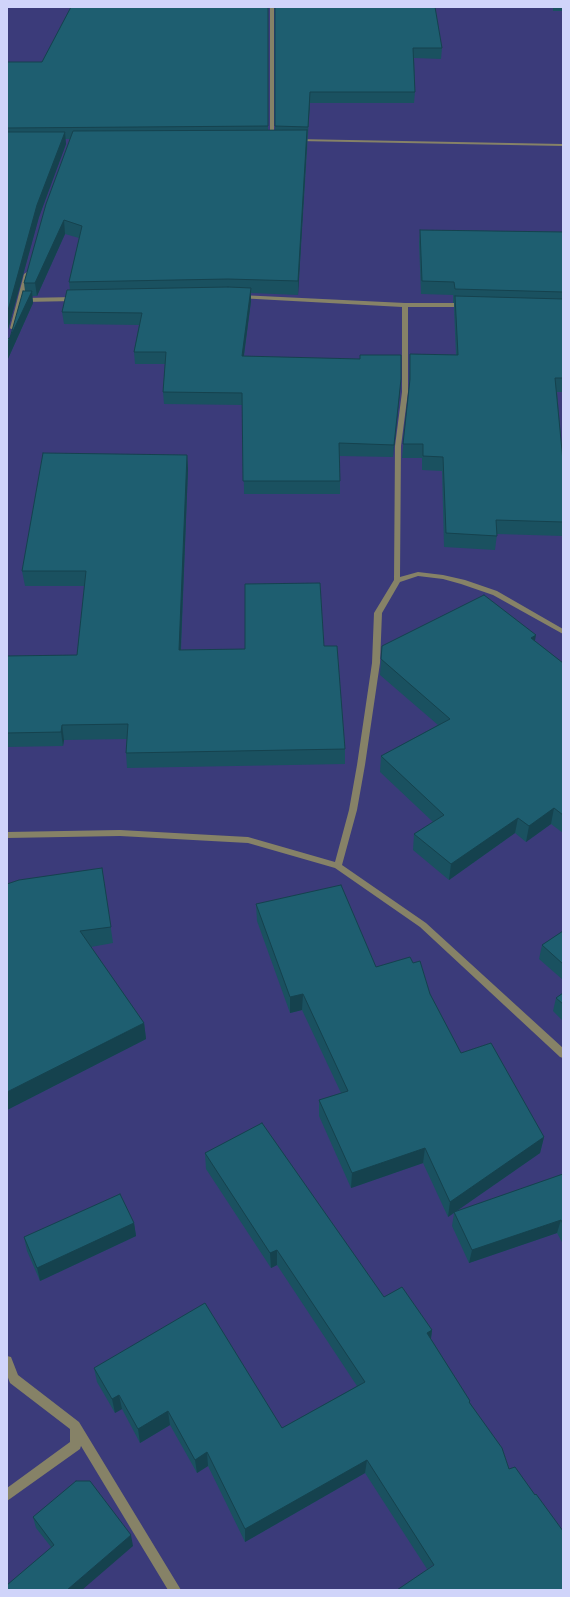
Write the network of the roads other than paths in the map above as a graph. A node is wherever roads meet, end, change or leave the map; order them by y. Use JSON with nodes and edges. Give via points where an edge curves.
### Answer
{"nodes":[{"id":1,"x":272,"y":7,"type":"edge"},
{"id":2,"x":264,"y":140,"type":"edge"},
{"id":3,"x":272,"y":140,"type":"junction"},
{"id":4,"x":280,"y":140,"type":"edge"},
{"id":5,"x":295,"y":140,"type":"edge"},
{"id":6,"x":563,"y":145,"type":"edge"},
{"id":7,"x":28,"y":270,"type":"edge"},
{"id":8,"x":236,"y":296,"type":"edge"},
{"id":9,"x":84,"y":299,"type":"edge"},
{"id":10,"x":20,"y":300,"type":"junction"},
{"id":11,"x":405,"y":305,"type":"junction"},
{"id":12,"x":468,"y":306,"type":"edge"},
{"id":13,"x":11,"y":336,"type":"edge"},
{"id":14,"x":397,"y":580,"type":"junction"},
{"id":15,"x":563,"y":632,"type":"edge"},
{"id":16,"x":7,"y":835,"type":"edge"},
{"id":17,"x":338,"y":866,"type":"junction"},
{"id":18,"x":563,"y":1054,"type":"edge"},
{"id":19,"x":7,"y":1361,"type":"edge"},
{"id":20,"x":75,"y":1426,"type":"junction"},
{"id":21,"x":7,"y":1495,"type":"edge"},
{"id":22,"x":175,"y":1590,"type":"edge"}],
"edges":[{"from":1,"to":3,"type":"street"},
{"from":2,"to":3,"type":"street"},
{"from":3,"to":4,"type":"street"},
{"from":5,"to":6,"type":"street"},
{"from":7,"to":10,"type":"street"},
{"from":8,"to":11,"type":"street"},
{"from":9,"to":10,"type":"street"},
{"from":10,"to":13,"type":"street"},
{"from":11,"to":12,"type":"street"},
{"from":11,"to":14,"type":"street","via":[[405,392],[398,446]]},
{"from":14,"to":15,"type":"street","via":[[418,574],[444,577],[495,592]]},
{"from":14,"to":17,"type":"street","via":[[378,614],[376,663],[361,765],[353,810]]},
{"from":16,"to":17,"type":"street","via":[[120,833],[248,840]]},
{"from":17,"to":18,"type":"street","via":[[423,925]]},
{"from":19,"to":20,"type":"street","via":[[14,1379]]},
{"from":20,"to":21,"type":"street","via":[[76,1445]]},
{"from":20,"to":22,"type":"street"}]}
